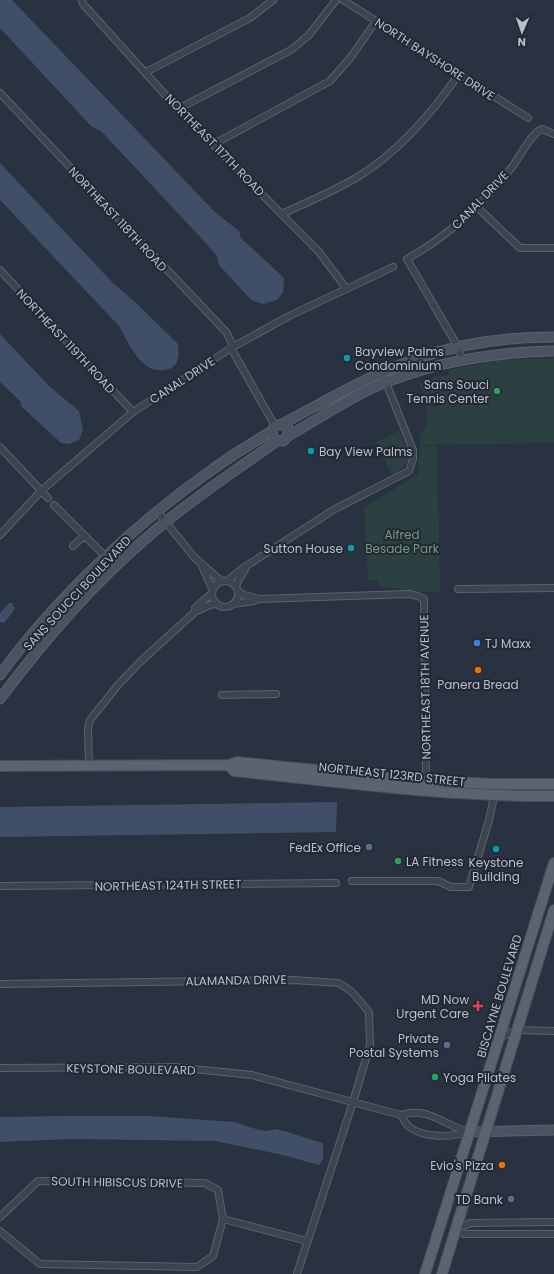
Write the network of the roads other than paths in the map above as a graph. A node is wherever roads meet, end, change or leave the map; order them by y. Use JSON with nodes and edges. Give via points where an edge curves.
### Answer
{"nodes":[{"id":1,"x":273,"y":0,"type":"edge"},
{"id":2,"x":336,"y":0,"type":"edge"},
{"id":3,"x":343,"y":0,"type":"edge"},
{"id":4,"x":82,"y":2,"type":"edge"},
{"id":5,"x":376,"y":22,"type":"junction"},
{"id":6,"x":146,"y":72,"type":"junction"},
{"id":7,"x":459,"y":74,"type":"junction"},
{"id":8,"x":0,"y":93,"type":"edge"},
{"id":9,"x":178,"y":109,"type":"junction"},
{"id":10,"x":528,"y":118,"type":"dead end"},
{"id":11,"x":554,"y":134,"type":"edge"},
{"id":12,"x":214,"y":144,"type":"junction"},
{"id":13,"x":477,"y":207,"type":"junction"},
{"id":14,"x":282,"y":214,"type":"junction"},
{"id":15,"x":554,"y":248,"type":"edge"},
{"id":16,"x":393,"y":267,"type":"dead end"},
{"id":17,"x":0,"y":270,"type":"edge"},
{"id":18,"x":346,"y":288,"type":"junction"},
{"id":19,"x":554,"y":337,"type":"edge"},
{"id":20,"x":458,"y":346,"type":"junction"},
{"id":21,"x":232,"y":347,"type":"junction"},
{"id":22,"x":554,"y":351,"type":"edge"},
{"id":23,"x":462,"y":359,"type":"junction"},
{"id":24,"x":382,"y":373,"type":"junction"},
{"id":25,"x":386,"y":383,"type":"junction"},
{"id":26,"x":133,"y":412,"type":"junction"},
{"id":27,"x":276,"y":427,"type":"junction"},
{"id":28,"x":288,"y":436,"type":"junction"},
{"id":29,"x":277,"y":441,"type":"junction"},
{"id":30,"x":0,"y":447,"type":"edge"},
{"id":31,"x":41,"y":491,"type":"junction"},
{"id":32,"x":48,"y":498,"type":"dead end"},
{"id":33,"x":54,"y":505,"type":"dead end"},
{"id":34,"x":157,"y":511,"type":"junction"},
{"id":35,"x":166,"y":522,"type":"junction"},
{"id":36,"x":0,"y":535,"type":"edge"},
{"id":37,"x":84,"y":536,"type":"junction"},
{"id":38,"x":73,"y":546,"type":"dead end"},
{"id":39,"x":105,"y":557,"type":"junction"},
{"id":40,"x":202,"y":566,"type":"junction"},
{"id":41,"x":116,"y":567,"type":"junction"},
{"id":42,"x":246,"y":568,"type":"junction"},
{"id":43,"x":224,"y":581,"type":"junction"},
{"id":44,"x":554,"y":588,"type":"edge"},
{"id":45,"x":237,"y":589,"type":"junction"},
{"id":46,"x":458,"y":589,"type":"dead end"},
{"id":47,"x":212,"y":591,"type":"junction"},
{"id":48,"x":259,"y":599,"type":"junction"},
{"id":49,"x":216,"y":604,"type":"junction"},
{"id":50,"x":232,"y":605,"type":"junction"},
{"id":51,"x":196,"y":611,"type":"junction"},
{"id":52,"x":0,"y":675,"type":"edge"},
{"id":53,"x":276,"y":694,"type":"dead end"},
{"id":54,"x":222,"y":695,"type":"dead end"},
{"id":55,"x":0,"y":699,"type":"edge"},
{"id":56,"x":89,"y":765,"type":"junction"},
{"id":57,"x":0,"y":766,"type":"edge"},
{"id":58,"x":364,"y":775,"type":"junction"},
{"id":59,"x":340,"y":777,"type":"junction"},
{"id":60,"x":426,"y":781,"type":"junction"},
{"id":61,"x":351,"y":783,"type":"junction"},
{"id":62,"x":505,"y":784,"type":"junction"},
{"id":63,"x":554,"y":784,"type":"edge"},
{"id":64,"x":490,"y":796,"type":"junction"},
{"id":65,"x":552,"y":798,"type":"edge"},
{"id":66,"x":554,"y":863,"type":"edge"},
{"id":67,"x":352,"y":882,"type":"dead end"},
{"id":68,"x":336,"y":883,"type":"dead end"},
{"id":69,"x":0,"y":886,"type":"edge"},
{"id":70,"x":554,"y":910,"type":"edge"},
{"id":71,"x":551,"y":929,"type":"edge"},
{"id":72,"x":0,"y":984,"type":"edge"},
{"id":73,"x":517,"y":1030,"type":"junction"},
{"id":74,"x":554,"y":1031,"type":"edge"},
{"id":75,"x":500,"y":1037,"type":"junction"},
{"id":76,"x":0,"y":1068,"type":"edge"},
{"id":77,"x":353,"y":1102,"type":"junction"},
{"id":78,"x":401,"y":1115,"type":"junction"},
{"id":79,"x":554,"y":1130,"type":"edge"},
{"id":80,"x":486,"y":1131,"type":"junction"},
{"id":81,"x":470,"y":1132,"type":"junction"},
{"id":82,"x":450,"y":1196,"type":"junction"},
{"id":83,"x":0,"y":1217,"type":"edge"},
{"id":84,"x":223,"y":1219,"type":"junction"},
{"id":85,"x":554,"y":1222,"type":"edge"},
{"id":86,"x":455,"y":1229,"type":"junction"},
{"id":87,"x":0,"y":1231,"type":"edge"},
{"id":88,"x":438,"y":1233,"type":"junction"},
{"id":89,"x":554,"y":1234,"type":"edge"},
{"id":90,"x":307,"y":1241,"type":"junction"},
{"id":91,"x":445,"y":1263,"type":"junction"},
{"id":92,"x":297,"y":1274,"type":"edge"},
{"id":93,"x":426,"y":1274,"type":"edge"},
{"id":94,"x":442,"y":1274,"type":"edge"}],
"edges":[{"from":1,"to":6,"type":"street","via":[[250,18]]},
{"from":2,"to":9,"type":"street","via":[[308,35],[291,50]]},
{"from":3,"to":5,"type":"street","name":"NORTH BAYSHORE DRIVE"},
{"from":4,"to":6,"type":"street","name":"NORTHEAST 117TH ROAD"},
{"from":5,"to":7,"type":"street","name":"NORTH BAYSHORE DRIVE"},
{"from":5,"to":12,"type":"street","via":[[351,57],[330,80]]},
{"from":6,"to":9,"type":"street","name":"NORTHEAST 117TH ROAD"},
{"from":7,"to":10,"type":"street","name":"NORTH BAYSHORE DRIVE"},
{"from":7,"to":14,"type":"street","via":[[418,127],[390,154],[359,176]]},
{"from":8,"to":21,"type":"street","name":"NORTHEAST 118TH ROAD","via":[[227,333]]},
{"from":9,"to":12,"type":"street","name":"NORTHEAST 117TH ROAD"},
{"from":11,"to":13,"type":"street","name":"CANAL DRIVE","via":[[542,129],[536,133],[512,167]]},
{"from":12,"to":14,"type":"street","name":"NORTHEAST 117TH ROAD"},
{"from":13,"to":15,"type":"street","via":[[520,248]]},
{"from":13,"to":20,"type":"street","name":"CANAL DRIVE","via":[[444,235],[407,259]]},
{"from":14,"to":18,"type":"street","name":"NORTHEAST 117TH ROAD","via":[[319,252]]},
{"from":16,"to":18,"type":"street","name":"CANAL DRIVE"},
{"from":17,"to":26,"type":"street","name":"NORTHEAST 119TH ROAD"},
{"from":18,"to":21,"type":"street","name":"CANAL DRIVE"},
{"from":19,"to":20,"type":"street","name":"SANS SOUCCI BOULEVARD","via":[[528,337]]},
{"from":20,"to":23,"type":"street"},
{"from":20,"to":24,"type":"street","name":"SANS SOUCCI BOULEVARD"},
{"from":21,"to":26,"type":"street","name":"CANAL DRIVE"},
{"from":21,"to":27,"type":"street","name":"NORTHEAST 118TH ROAD"},
{"from":22,"to":23,"type":"street","via":[[525,351]]},
{"from":23,"to":25,"type":"street"},
{"from":24,"to":25,"type":"street"},
{"from":24,"to":27,"type":"street","name":"SANS SOUCCI BOULEVARD"},
{"from":25,"to":28,"type":"street"},
{"from":25,"to":42,"type":"street","via":[[414,454],[409,471],[335,510]]},
{"from":26,"to":31,"type":"street","name":"CANAL DRIVE"},
{"from":27,"to":28,"type":"street","via":[[288,428]]},
{"from":27,"to":29,"type":"street","via":[[272,436]]},
{"from":27,"to":34,"type":"street","name":"SANS SOUCCI BOULEVARD","via":[[213,469]]},
{"from":28,"to":29,"type":"street","via":[[285,440]]},
{"from":29,"to":35,"type":"street","name":"SANS SOUCCI BOULEVARD"},
{"from":30,"to":31,"type":"street"},
{"from":31,"to":32,"type":"street"},
{"from":31,"to":36,"type":"street","name":"CANAL DRIVE"},
{"from":33,"to":37,"type":"street"},
{"from":34,"to":35,"type":"street"},
{"from":34,"to":39,"type":"street","name":"SANS SOUCCI BOULEVARD"},
{"from":35,"to":40,"type":"street"},
{"from":35,"to":41,"type":"street","name":"SANS SOUCCI BOULEVARD"},
{"from":37,"to":38,"type":"street"},
{"from":37,"to":39,"type":"street"},
{"from":39,"to":41,"type":"street"},
{"from":39,"to":52,"type":"street","name":"SANS SOUCCI BOULEVARD","via":[[45,619]]},
{"from":40,"to":43,"type":"street"},
{"from":40,"to":47,"type":"street"},
{"from":41,"to":55,"type":"street","name":"SANS SOUCCI BOULEVARD","via":[[55,630]]},
{"from":42,"to":43,"type":"street"},
{"from":42,"to":45,"type":"street","via":[[238,581]]},
{"from":43,"to":45,"type":"street"},
{"from":43,"to":47,"type":"street"},
{"from":44,"to":46,"type":"street"},
{"from":45,"to":48,"type":"street","via":[[244,596]]},
{"from":45,"to":50,"type":"street","via":[[237,599]]},
{"from":47,"to":49,"type":"street"},
{"from":47,"to":51,"type":"street","via":[[195,608]]},
{"from":48,"to":50,"type":"street"},
{"from":48,"to":60,"type":"street","name":"NORTHEAST 18TH AVENUE","via":[[387,594],[418,596],[424,600]]},
{"from":49,"to":50,"type":"street","via":[[224,607]]},
{"from":49,"to":51,"type":"street","via":[[207,605]]},
{"from":51,"to":56,"type":"street","via":[[140,662],[90,720]]},
{"from":53,"to":54,"type":"street"},
{"from":56,"to":57,"type":"main road","name":"NORTHEAST 123RD STREET"},
{"from":56,"to":59,"type":"main road","name":"NORTHEAST 123RD STREET","via":[[229,765],[237,762]]},
{"from":58,"to":59,"type":"main road","name":"NORTHEAST 123RD STREET"},
{"from":58,"to":60,"type":"main road","name":"NORTHEAST 123RD STREET"},
{"from":58,"to":61,"type":"main road"},
{"from":59,"to":61,"type":"main road","name":"NORTHEAST 123RD STREET"},
{"from":60,"to":62,"type":"main road","name":"NORTHEAST 123RD STREET"},
{"from":61,"to":64,"type":"main road","name":"NORTHEAST 123RD STREET"},
{"from":62,"to":63,"type":"main road","name":"NORTHEAST 123RD STREET"},
{"from":62,"to":64,"type":"main road"},
{"from":64,"to":65,"type":"main road","name":"NORTHEAST 123RD STREET"},
{"from":64,"to":67,"type":"street","via":[[489,820],[469,887],[451,887],[438,881]]},
{"from":66,"to":75,"type":"main road","name":"BISCAYNE BOULEVARD"},
{"from":68,"to":69,"type":"street","name":"NORTHEAST 124TH STREET"},
{"from":70,"to":71,"type":"main road"},
{"from":71,"to":73,"type":"main road"},
{"from":72,"to":77,"type":"street","name":"ALAMANDA DRIVE","via":[[294,980],[339,983],[352,992],[369,1012],[370,1045]]},
{"from":73,"to":74,"type":"street"},
{"from":73,"to":75,"type":"street"},
{"from":73,"to":80,"type":"main road"},
{"from":75,"to":81,"type":"main road","name":"BISCAYNE BOULEVARD"},
{"from":76,"to":77,"type":"street","name":"KEYSTONE BOULEVARD","via":[[174,1067],[252,1075]]},
{"from":77,"to":78,"type":"street","name":"KEYSTONE BOULEVARD"},
{"from":77,"to":90,"type":"street","name":"ALAMANDA DRIVE"},
{"from":78,"to":81,"type":"street","name":"KEYSTONE BOULEVARD","via":[[413,1111],[428,1114],[456,1129]]},
{"from":78,"to":81,"type":"street","via":[[408,1125],[422,1133],[455,1136]]},
{"from":79,"to":80,"type":"street"},
{"from":80,"to":81,"type":"street"},
{"from":80,"to":86,"type":"main road"},
{"from":81,"to":82,"type":"main road","name":"BISCAYNE BOULEVARD"},
{"from":82,"to":86,"type":"main road","via":[[450,1217]]},
{"from":82,"to":88,"type":"main road","name":"BISCAYNE BOULEVARD"},
{"from":83,"to":84,"type":"street","name":"SOUTH HIBISCUS DRIVE","via":[[38,1181],[46,1181],[204,1183],[218,1190]]},
{"from":84,"to":87,"type":"street","via":[[213,1256],[197,1267],[40,1264]]},
{"from":84,"to":90,"type":"street"},
{"from":85,"to":86,"type":"street","via":[[470,1223]]},
{"from":86,"to":89,"type":"street","via":[[464,1234]]},
{"from":86,"to":91,"type":"main road"},
{"from":88,"to":91,"type":"main road","via":[[443,1237]]},
{"from":88,"to":93,"type":"main road","name":"BISCAYNE BOULEVARD"},
{"from":90,"to":92,"type":"street","name":"ALAMANDA DRIVE"},
{"from":91,"to":94,"type":"main road"}]}
